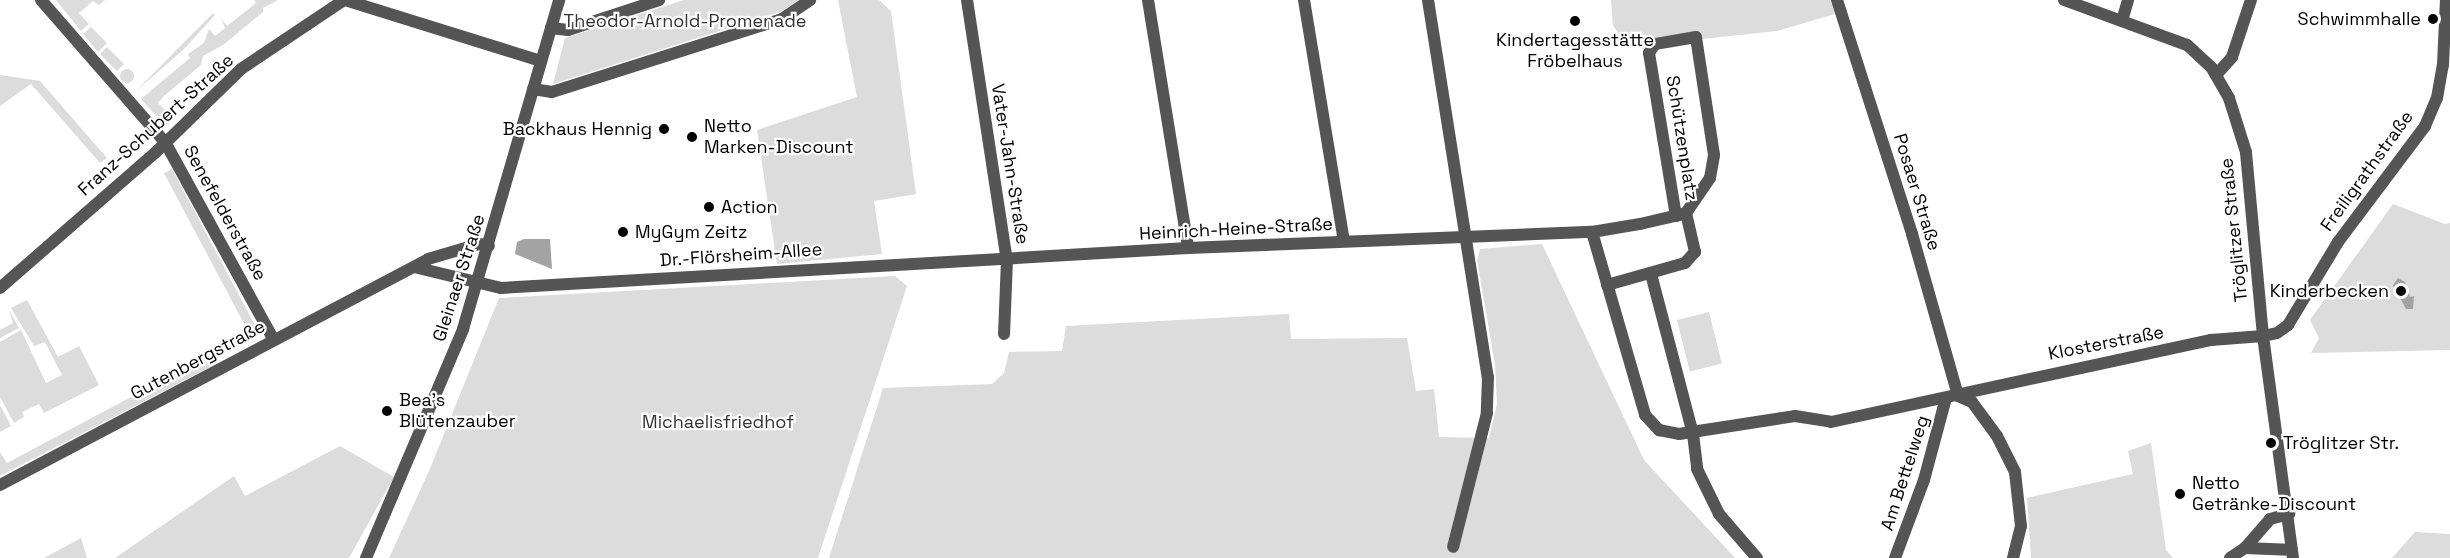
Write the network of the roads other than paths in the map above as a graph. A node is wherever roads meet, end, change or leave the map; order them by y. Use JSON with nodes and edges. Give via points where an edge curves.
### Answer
{"nodes":[{"id":1,"x":41,"y":0,"type":"edge"},
{"id":2,"x":345,"y":0,"type":"edge"},
{"id":3,"x":559,"y":0,"type":"edge"},
{"id":4,"x":659,"y":0,"type":"edge"},
{"id":5,"x":810,"y":0,"type":"edge"},
{"id":6,"x":967,"y":0,"type":"edge"},
{"id":7,"x":1148,"y":0,"type":"edge"},
{"id":8,"x":1304,"y":0,"type":"edge"},
{"id":9,"x":1428,"y":0,"type":"edge"},
{"id":10,"x":1837,"y":0,"type":"edge"},
{"id":11,"x":2064,"y":0,"type":"edge"},
{"id":12,"x":2128,"y":0,"type":"edge"},
{"id":13,"x":2251,"y":0,"type":"edge"},
{"id":14,"x":2446,"y":0,"type":"edge"},
{"id":15,"x":2122,"y":21,"type":"junction"},
{"id":16,"x":551,"y":28,"type":"junction"},
{"id":17,"x":541,"y":61,"type":"junction"},
{"id":18,"x":2216,"y":75,"type":"junction"},
{"id":19,"x":533,"y":88,"type":"junction"},
{"id":20,"x":165,"y":142,"type":"junction"},
{"id":21,"x":1681,"y":215,"type":"junction"},
{"id":22,"x":1592,"y":232,"type":"junction"},
{"id":23,"x":1468,"y":236,"type":"junction"},
{"id":24,"x":1344,"y":241,"type":"junction"},
{"id":25,"x":489,"y":246,"type":"junction"},
{"id":26,"x":1188,"y":248,"type":"junction"},
{"id":27,"x":1007,"y":260,"type":"junction"},
{"id":28,"x":414,"y":267,"type":"junction"},
{"id":29,"x":1651,"y":274,"type":"junction"},
{"id":30,"x":478,"y":283,"type":"junction"},
{"id":31,"x":1607,"y":285,"type":"junction"},
{"id":32,"x":0,"y":288,"type":"edge"},
{"id":33,"x":1004,"y":334,"type":"dead end"},
{"id":34,"x":2263,"y":336,"type":"junction"},
{"id":35,"x":274,"y":340,"type":"junction"},
{"id":36,"x":1952,"y":397,"type":"junction"},
{"id":37,"x":1693,"y":434,"type":"junction"},
{"id":38,"x":0,"y":485,"type":"edge"},
{"id":39,"x":2289,"y":514,"type":"junction"},
{"id":40,"x":1453,"y":547,"type":"dead end"},
{"id":41,"x":2245,"y":548,"type":"junction"},
{"id":42,"x":2293,"y":554,"type":"edge"},
{"id":43,"x":366,"y":558,"type":"edge"},
{"id":44,"x":1757,"y":558,"type":"edge"},
{"id":45,"x":1895,"y":558,"type":"edge"},
{"id":46,"x":2013,"y":558,"type":"edge"},
{"id":47,"x":2230,"y":558,"type":"edge"}],
"edges":[{"from":1,"to":20,"type":"street","name":"Senefelderstraße"},
{"from":2,"to":17,"type":"street"},
{"from":2,"to":20,"type":"street","name":"Franz-Schubert-Straße","via":[[241,69]]},
{"from":3,"to":16,"type":"street","name":"Gleinaer Straße"},
{"from":4,"to":16,"type":"street","via":[[568,30]]},
{"from":5,"to":19,"type":"street","via":[[782,19],[552,92]]},
{"from":6,"to":27,"type":"street","name":"Vater-Jahn-Straße"},
{"from":7,"to":26,"type":"street"},
{"from":8,"to":24,"type":"street"},
{"from":9,"to":23,"type":"street"},
{"from":10,"to":36,"type":"street","name":"Posaer Straße","via":[[1912,234]]},
{"from":11,"to":15,"type":"street","name":"Tröglitzer Straße"},
{"from":12,"to":15,"type":"street"},
{"from":13,"to":18,"type":"street","via":[[2232,57]]},
{"from":14,"to":34,"type":"street","name":"Freiligrathstraße","via":[[2443,65],[2437,98],[2425,126],[2338,242],[2288,325]]},
{"from":15,"to":18,"type":"street","name":"Tröglitzer Straße","via":[[2187,45],[2203,57]]},
{"from":16,"to":17,"type":"street","name":"Gleinaer Straße"},
{"from":17,"to":19,"type":"street","name":"Gleinaer Straße"},
{"from":18,"to":34,"type":"street","name":"Tröglitzer Straße","via":[[2229,98],[2250,177]]},
{"from":19,"to":25,"type":"street","name":"Gleinaer Straße"},
{"from":20,"to":32,"type":"street","name":"Franz-Schubert-Straße"},
{"from":20,"to":35,"type":"street","name":"Senefelderstraße"},
{"from":21,"to":21,"type":"street","name":"Schützenplatz","via":[[1649,53],[1655,44],[1696,37],[1714,155],[1710,178]]},
{"from":21,"to":22,"type":"street","name":"Schützenplatz"},
{"from":21,"to":29,"type":"street","name":"Schützenplatz","via":[[1695,252],[1685,263]]},
{"from":22,"to":23,"type":"street","name":"Schützenplatz"},
{"from":22,"to":31,"type":"street"},
{"from":23,"to":24,"type":"street","name":"Heinrich-Heine-Straße"},
{"from":23,"to":40,"type":"street","via":[[1488,377],[1487,413]]},
{"from":24,"to":26,"type":"street","name":"Heinrich-Heine-Straße"},
{"from":25,"to":28,"type":"street","name":"Gutenbergstraße","via":[[479,244]]},
{"from":25,"to":30,"type":"street","name":"Gleinaer Straße"},
{"from":26,"to":27,"type":"street","name":"Heinrich-Heine-Straße"},
{"from":27,"to":30,"type":"street","name":"Dr.-Flörsheim-Allee","via":[[501,288]]},
{"from":27,"to":33,"type":"street","name":"Vater-Jahn-Straße"},
{"from":28,"to":30,"type":"street"},
{"from":28,"to":35,"type":"street","name":"Gutenbergstraße"},
{"from":29,"to":31,"type":"street","name":"Schützenplatz"},
{"from":29,"to":37,"type":"street"},
{"from":30,"to":43,"type":"street","name":"Gleinaer Straße","via":[[445,377]]},
{"from":31,"to":37,"type":"street","via":[[1645,415],[1659,430]]},
{"from":34,"to":36,"type":"street","name":"Klosterstraße","via":[[2211,340]]},
{"from":34,"to":39,"type":"street","name":"Tröglitzer Straße"},
{"from":35,"to":38,"type":"street","name":"Gutenbergstraße"},
{"from":36,"to":37,"type":"street","via":[[1831,422],[1795,416]]},
{"from":36,"to":45,"type":"street","name":"Am Bettelweg"},
{"from":36,"to":46,"type":"street","via":[[1972,402],[1997,436],[2015,472],[2021,526]]},
{"from":37,"to":44,"type":"street","via":[[1697,469],[1708,495]]},
{"from":39,"to":41,"type":"street","via":[[2271,519]]},
{"from":39,"to":42,"type":"street","name":"Tröglitzer Straße"},
{"from":41,"to":42,"type":"street"},
{"from":41,"to":47,"type":"street"}]}
